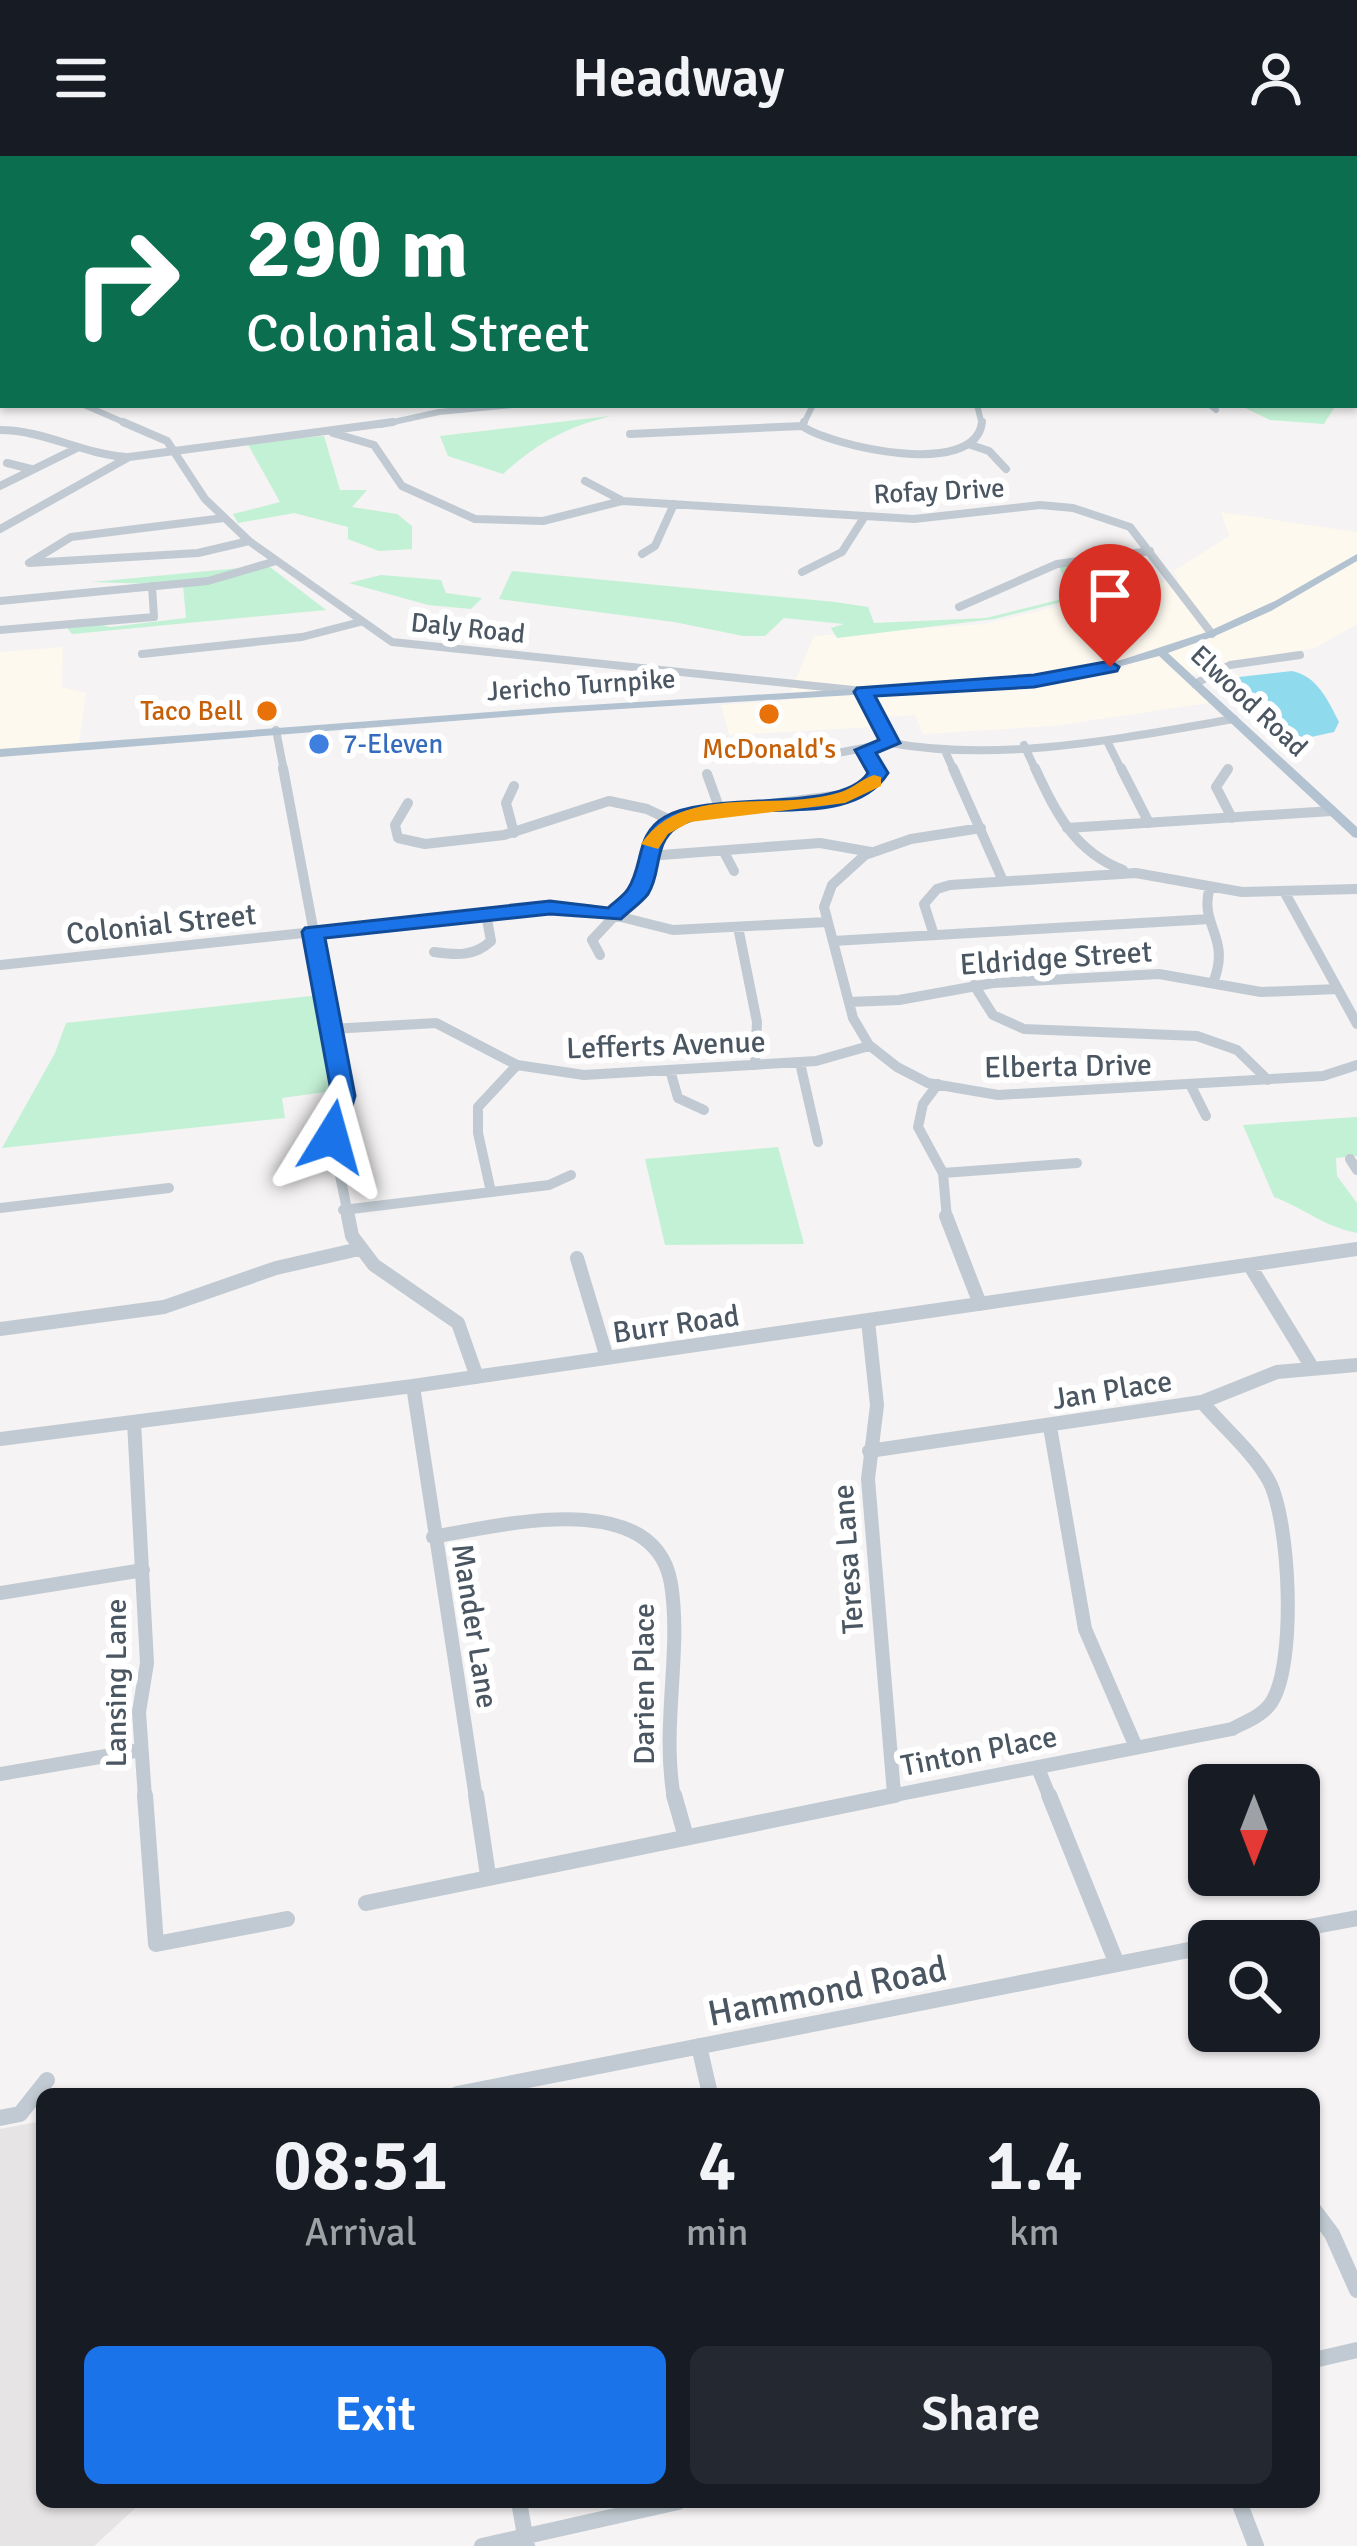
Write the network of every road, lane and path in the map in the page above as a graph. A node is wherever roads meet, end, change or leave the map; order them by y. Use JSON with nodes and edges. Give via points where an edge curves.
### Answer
{"nodes":[{"id":1,"x":92,"y":408,"type":"edge"},
{"id":2,"x":415,"y":408,"type":"edge"},
{"id":3,"x":487,"y":408,"type":"edge"},
{"id":4,"x":811,"y":408,"type":"edge"},
{"id":5,"x":977,"y":408,"type":"edge"},
{"id":6,"x":412,"y":417,"type":"junction"},
{"id":7,"x":802,"y":425,"type":"junction"},
{"id":8,"x":0,"y":430,"type":"edge"},
{"id":9,"x":333,"y":433,"type":"junction"},
{"id":10,"x":630,"y":434,"type":"dead end"},
{"id":11,"x":968,"y":444,"type":"junction"},
{"id":12,"x":77,"y":448,"type":"junction"},
{"id":13,"x":175,"y":448,"type":"junction"},
{"id":14,"x":129,"y":457,"type":"junction"},
{"id":15,"x":7,"y":464,"type":"dead end"},
{"id":16,"x":32,"y":469,"type":"junction"},
{"id":17,"x":1006,"y":469,"type":"dead end"},
{"id":18,"x":585,"y":481,"type":"dead end"},
{"id":19,"x":0,"y":486,"type":"edge"},
{"id":20,"x":622,"y":501,"type":"junction"},
{"id":21,"x":674,"y":504,"type":"junction"},
{"id":22,"x":865,"y":516,"type":"junction"},
{"id":23,"x":224,"y":518,"type":"junction"},
{"id":24,"x":0,"y":529,"type":"edge"},
{"id":25,"x":249,"y":542,"type":"junction"},
{"id":26,"x":1357,"y":544,"type":"edge"},
{"id":27,"x":1150,"y":551,"type":"junction"},
{"id":28,"x":642,"y":554,"type":"dead end"},
{"id":29,"x":1351,"y":560,"type":"edge"},
{"id":30,"x":276,"y":561,"type":"junction"},
{"id":31,"x":802,"y":572,"type":"dead end"},
{"id":32,"x":152,"y":586,"type":"junction"},
{"id":33,"x":0,"y":602,"type":"edge"},
{"id":34,"x":958,"y":607,"type":"dead end"},
{"id":35,"x":360,"y":622,"type":"junction"},
{"id":36,"x":0,"y":630,"type":"edge"},
{"id":37,"x":1212,"y":634,"type":"junction"},
{"id":38,"x":1162,"y":653,"type":"junction"},
{"id":39,"x":142,"y":654,"type":"dead end"},
{"id":40,"x":1300,"y":655,"type":"dead end"},
{"id":41,"x":1195,"y":683,"type":"junction"},
{"id":42,"x":863,"y":692,"type":"junction"},
{"id":43,"x":1234,"y":719,"type":"junction"},
{"id":44,"x":277,"y":730,"type":"junction"},
{"id":45,"x":1108,"y":741,"type":"junction"},
{"id":46,"x":890,"y":743,"type":"junction"},
{"id":47,"x":1024,"y":746,"type":"junction"},
{"id":48,"x":865,"y":750,"type":"junction"},
{"id":49,"x":0,"y":753,"type":"edge"},
{"id":50,"x":946,"y":753,"type":"junction"},
{"id":51,"x":791,"y":756,"type":"dead end"},
{"id":52,"x":1228,"y":770,"type":"dead end"},
{"id":53,"x":707,"y":774,"type":"dead end"},
{"id":54,"x":514,"y":786,"type":"dead end"},
{"id":55,"x":408,"y":803,"type":"dead end"},
{"id":56,"x":720,"y":810,"type":"junction"},
{"id":57,"x":1332,"y":811,"type":"junction"},
{"id":58,"x":1232,"y":818,"type":"junction"},
{"id":59,"x":672,"y":821,"type":"junction"},
{"id":60,"x":1149,"y":823,"type":"junction"},
{"id":61,"x":981,"y":828,"type":"junction"},
{"id":62,"x":1067,"y":828,"type":"junction"},
{"id":63,"x":514,"y":833,"type":"junction"},
{"id":64,"x":1357,"y":834,"type":"edge"},
{"id":65,"x":872,"y":852,"type":"junction"},
{"id":66,"x":725,"y":854,"type":"junction"},
{"id":67,"x":648,"y":856,"type":"junction"},
{"id":68,"x":734,"y":871,"type":"dead end"},
{"id":69,"x":1136,"y":873,"type":"junction"},
{"id":70,"x":1004,"y":881,"type":"junction"},
{"id":71,"x":1210,"y":887,"type":"junction"},
{"id":72,"x":1357,"y":889,"type":"edge"},
{"id":73,"x":1285,"y":893,"type":"junction"},
{"id":74,"x":485,"y":914,"type":"junction"},
{"id":75,"x":613,"y":915,"type":"junction"},
{"id":76,"x":1210,"y":919,"type":"junction"},
{"id":77,"x":827,"y":922,"type":"junction"},
{"id":78,"x":739,"y":927,"type":"junction"},
{"id":79,"x":313,"y":932,"type":"junction"},
{"id":80,"x":934,"y":935,"type":"junction"},
{"id":81,"x":833,"y":941,"type":"junction"},
{"id":82,"x":434,"y":952,"type":"dead end"},
{"id":83,"x":599,"y":955,"type":"dead end"},
{"id":84,"x":0,"y":964,"type":"edge"},
{"id":85,"x":1213,"y":983,"type":"junction"},
{"id":86,"x":974,"y":985,"type":"junction"},
{"id":87,"x":1338,"y":989,"type":"junction"},
{"id":88,"x":849,"y":1002,"type":"junction"},
{"id":89,"x":1357,"y":1024,"type":"edge"},
{"id":90,"x":331,"y":1029,"type":"junction"},
{"id":91,"x":869,"y":1046,"type":"junction"},
{"id":92,"x":800,"y":1063,"type":"junction"},
{"id":93,"x":517,"y":1065,"type":"junction"},
{"id":94,"x":755,"y":1065,"type":"junction"},
{"id":95,"x":1357,"y":1065,"type":"edge"},
{"id":96,"x":670,"y":1070,"type":"junction"},
{"id":97,"x":1268,"y":1080,"type":"junction"},
{"id":98,"x":938,"y":1084,"type":"junction"},
{"id":99,"x":1191,"y":1086,"type":"junction"},
{"id":100,"x":704,"y":1110,"type":"dead end"},
{"id":101,"x":1205,"y":1116,"type":"dead end"},
{"id":102,"x":818,"y":1142,"type":"dead end"},
{"id":103,"x":1077,"y":1163,"type":"dead end"},
{"id":104,"x":943,"y":1173,"type":"junction"},
{"id":105,"x":571,"y":1175,"type":"dead end"},
{"id":106,"x":169,"y":1189,"type":"dead end"},
{"id":107,"x":491,"y":1192,"type":"junction"},
{"id":108,"x":0,"y":1208,"type":"edge"},
{"id":109,"x":343,"y":1210,"type":"junction"},
{"id":110,"x":359,"y":1249,"type":"junction"},
{"id":111,"x":1357,"y":1249,"type":"edge"},
{"id":112,"x":578,"y":1258,"type":"dead end"},
{"id":113,"x":1250,"y":1266,"type":"junction"},
{"id":114,"x":980,"y":1304,"type":"junction"},
{"id":115,"x":868,"y":1321,"type":"junction"},
{"id":116,"x":0,"y":1329,"type":"edge"},
{"id":117,"x":607,"y":1358,"type":"junction"},
{"id":118,"x":1310,"y":1364,"type":"junction"},
{"id":119,"x":1357,"y":1365,"type":"edge"},
{"id":120,"x":477,"y":1377,"type":"junction"},
{"id":121,"x":413,"y":1386,"type":"junction"},
{"id":122,"x":1202,"y":1402,"type":"junction"},
{"id":123,"x":134,"y":1422,"type":"junction"},
{"id":124,"x":1050,"y":1427,"type":"junction"},
{"id":125,"x":0,"y":1439,"type":"edge"},
{"id":126,"x":869,"y":1451,"type":"junction"},
{"id":127,"x":433,"y":1538,"type":"junction"},
{"id":128,"x":142,"y":1570,"type":"junction"},
{"id":129,"x":0,"y":1593,"type":"edge"},
{"id":130,"x":1136,"y":1747,"type":"junction"},
{"id":131,"x":141,"y":1750,"type":"junction"},
{"id":132,"x":1037,"y":1768,"type":"junction"},
{"id":133,"x":0,"y":1774,"type":"edge"},
{"id":134,"x":894,"y":1794,"type":"junction"},
{"id":135,"x":686,"y":1837,"type":"junction"},
{"id":136,"x":488,"y":1875,"type":"junction"},
{"id":137,"x":366,"y":1903,"type":"dead end"},
{"id":138,"x":1357,"y":1918,"type":"edge"},
{"id":139,"x":287,"y":1919,"type":"dead end"},
{"id":140,"x":1320,"y":1925,"type":"edge"},
{"id":141,"x":1188,"y":1950,"type":"edge"},
{"id":142,"x":1117,"y":1964,"type":"junction"},
{"id":143,"x":699,"y":2046,"type":"junction"},
{"id":144,"x":47,"y":2080,"type":"dead end"},
{"id":145,"x":41,"y":2088,"type":"edge"},
{"id":146,"x":489,"y":2088,"type":"edge"},
{"id":147,"x":709,"y":2088,"type":"edge"},
{"id":148,"x":36,"y":2094,"type":"edge"},
{"id":149,"x":0,"y":2118,"type":"edge"},
{"id":150,"x":1320,"y":2218,"type":"edge"},
{"id":151,"x":1357,"y":2290,"type":"edge"},
{"id":152,"x":1357,"y":2350,"type":"edge"},
{"id":153,"x":1320,"y":2359,"type":"edge"},
{"id":154,"x":520,"y":2508,"type":"edge"},
{"id":155,"x":655,"y":2508,"type":"edge"},
{"id":156,"x":1241,"y":2508,"type":"edge"},
{"id":157,"x":526,"y":2541,"type":"edge"},
{"id":158,"x":482,"y":2546,"type":"edge"},
{"id":159,"x":1256,"y":2546,"type":"edge"}],
"edges":[{"from":1,"to":13,"type":"street"},
{"from":2,"to":6,"type":"street"},
{"from":3,"to":6,"type":"street"},
{"from":4,"to":7,"type":"street"},
{"from":5,"to":11,"type":"street","via":[[980,433]]},
{"from":6,"to":9,"type":"street"},
{"from":7,"to":10,"type":"street"},
{"from":7,"to":11,"type":"street","via":[[845,447],[909,452]]},
{"from":8,"to":12,"type":"street","via":[[33,431]]},
{"from":9,"to":13,"type":"street"},
{"from":9,"to":20,"type":"street","name":"Rofay Drive","via":[[374,445],[403,486],[475,519],[543,521]]},
{"from":11,"to":17,"type":"street"},
{"from":12,"to":14,"type":"street"},
{"from":12,"to":16,"type":"street"},
{"from":13,"to":14,"type":"street"},
{"from":13,"to":23,"type":"street","name":"Daly Road"},
{"from":14,"to":24,"type":"street"},
{"from":15,"to":16,"type":"street"},
{"from":16,"to":19,"type":"street"},
{"from":18,"to":20,"type":"street"},
{"from":20,"to":21,"type":"street","name":"Rofay Drive"},
{"from":21,"to":22,"type":"street","name":"Rofay Drive"},
{"from":21,"to":28,"type":"street","via":[[656,547]]},
{"from":22,"to":27,"type":"street","name":"Rofay Drive","via":[[1073,508],[1130,527]]},
{"from":22,"to":31,"type":"street","via":[[857,542]]},
{"from":23,"to":25,"type":"street","name":"Daly Road"},
{"from":23,"to":25,"type":"street","via":[[71,537],[29,563],[198,553]]},
{"from":25,"to":30,"type":"street","name":"Daly Road"},
{"from":26,"to":29,"type":"main road"},
{"from":27,"to":34,"type":"street","via":[[1057,564]]},
{"from":27,"to":37,"type":"street","name":"Rofay Drive"},
{"from":29,"to":37,"type":"main road","name":"Jericho Turnpike"},
{"from":30,"to":32,"type":"street"},
{"from":30,"to":35,"type":"street","name":"Daly Road"},
{"from":32,"to":33,"type":"street"},
{"from":32,"to":36,"type":"street","via":[[154,616]]},
{"from":35,"to":39,"type":"street","via":[[302,637]]},
{"from":35,"to":42,"type":"street","name":"Daly Road","via":[[392,642]]},
{"from":37,"to":38,"type":"main road","name":"Jericho Turnpike"},
{"from":38,"to":41,"type":"main road","name":"Elwood Road"},
{"from":38,"to":42,"type":"main road","name":"Jericho Turnpike","via":[[1034,681]]},
{"from":40,"to":41,"type":"street","via":[[1230,665]]},
{"from":41,"to":43,"type":"main road","name":"Elwood Road"},
{"from":42,"to":44,"type":"main road","name":"Jericho Turnpike"},
{"from":42,"to":46,"type":"street"},
{"from":43,"to":45,"type":"street"},
{"from":43,"to":57,"type":"main road","name":"Elwood Road"},
{"from":44,"to":49,"type":"main road","name":"Jericho Turnpike"},
{"from":44,"to":79,"type":"street"},
{"from":45,"to":47,"type":"street"},
{"from":45,"to":60,"type":"street"},
{"from":46,"to":48,"type":"street"},
{"from":46,"to":50,"type":"street"},
{"from":47,"to":50,"type":"street"},
{"from":47,"to":62,"type":"street"},
{"from":48,"to":51,"type":"street"},
{"from":48,"to":56,"type":"street","via":[[878,773],[858,793]]},
{"from":50,"to":61,"type":"street"},
{"from":52,"to":58,"type":"street","via":[[1216,787]]},
{"from":53,"to":56,"type":"street"},
{"from":54,"to":63,"type":"street","via":[[506,809]]},
{"from":55,"to":63,"type":"street","via":[[395,825],[405,842]]},
{"from":56,"to":59,"type":"street"},
{"from":57,"to":58,"type":"street"},
{"from":57,"to":64,"type":"main road","name":"Elwood Road"},
{"from":58,"to":60,"type":"street"},
{"from":59,"to":63,"type":"street","via":[[631,803],[600,802]]},
{"from":59,"to":67,"type":"street"},
{"from":60,"to":62,"type":"street"},
{"from":61,"to":65,"type":"street"},
{"from":61,"to":70,"type":"street"},
{"from":62,"to":69,"type":"street","via":[[1087,856]]},
{"from":65,"to":66,"type":"street","via":[[818,844]]},
{"from":65,"to":77,"type":"street","via":[[831,883]]},
{"from":66,"to":67,"type":"street"},
{"from":66,"to":68,"type":"street"},
{"from":67,"to":75,"type":"street","via":[[639,890]]},
{"from":69,"to":70,"type":"street"},
{"from":69,"to":71,"type":"street"},
{"from":70,"to":80,"type":"street","via":[[950,885],[928,896]]},
{"from":71,"to":73,"type":"street"},
{"from":71,"to":76,"type":"street"},
{"from":72,"to":73,"type":"street"},
{"from":73,"to":87,"type":"street"},
{"from":74,"to":75,"type":"street","name":"Colonial Street","via":[[574,907]]},
{"from":74,"to":79,"type":"street","name":"Colonial Street"},
{"from":74,"to":82,"type":"street","via":[[485,948]]},
{"from":75,"to":78,"type":"street","name":"Colonial Street","via":[[657,928]]},
{"from":75,"to":83,"type":"street","via":[[592,940]]},
{"from":76,"to":80,"type":"street"},
{"from":76,"to":85,"type":"street","via":[[1223,958]]},
{"from":77,"to":78,"type":"street","name":"Colonial Street"},
{"from":77,"to":81,"type":"street"},
{"from":78,"to":94,"type":"street","via":[[757,1022]]},
{"from":79,"to":84,"type":"street","name":"Colonial Street"},
{"from":79,"to":90,"type":"street"},
{"from":80,"to":81,"type":"street"},
{"from":81,"to":88,"type":"street"},
{"from":85,"to":86,"type":"street","name":"Eldridge Street","via":[[1159,974]]},
{"from":85,"to":87,"type":"street","name":"Eldridge Street","via":[[1261,992]]},
{"from":86,"to":88,"type":"street","name":"Eldridge Street"},
{"from":86,"to":97,"type":"street","via":[[995,1016],[1027,1030],[1186,1031],[1235,1048]]},
{"from":87,"to":89,"type":"street"},
{"from":88,"to":91,"type":"street"},
{"from":90,"to":93,"type":"street","name":"Lefferts Avenue","via":[[436,1023]]},
{"from":90,"to":109,"type":"street","via":[[344,1096],[332,1137]]},
{"from":91,"to":92,"type":"street","name":"Lefferts Avenue"},
{"from":91,"to":98,"type":"street","name":"Elberta Drive"},
{"from":92,"to":94,"type":"street","name":"Lefferts Avenue"},
{"from":92,"to":102,"type":"street"},
{"from":93,"to":96,"type":"street","name":"Lefferts Avenue","via":[[560,1075]]},
{"from":93,"to":107,"type":"street","via":[[478,1107]]},
{"from":94,"to":96,"type":"street","name":"Lefferts Avenue"},
{"from":95,"to":97,"type":"street","name":"Elberta Drive"},
{"from":96,"to":100,"type":"street","via":[[675,1098]]},
{"from":97,"to":99,"type":"street","name":"Elberta Drive"},
{"from":98,"to":99,"type":"street","name":"Elberta Drive","via":[[1011,1096]]},
{"from":98,"to":104,"type":"street","via":[[918,1127]]},
{"from":99,"to":101,"type":"street"},
{"from":103,"to":104,"type":"street"},
{"from":104,"to":114,"type":"street","via":[[946,1215]]},
{"from":105,"to":107,"type":"street"},
{"from":106,"to":108,"type":"street"},
{"from":107,"to":109,"type":"street"},
{"from":109,"to":110,"type":"street"},
{"from":110,"to":116,"type":"street","via":[[164,1307]]},
{"from":110,"to":120,"type":"street","via":[[458,1323]]},
{"from":111,"to":113,"type":"street","name":"Burr Road"},
{"from":112,"to":117,"type":"street"},
{"from":113,"to":114,"type":"street","name":"Burr Road"},
{"from":113,"to":118,"type":"street"},
{"from":114,"to":115,"type":"street","name":"Burr Road"},
{"from":115,"to":117,"type":"street","name":"Burr Road"},
{"from":115,"to":126,"type":"street","name":"Teresa Lane","via":[[877,1405]]},
{"from":117,"to":120,"type":"street","name":"Burr Road"},
{"from":118,"to":119,"type":"street","name":"Jan Place"},
{"from":118,"to":122,"type":"street","name":"Jan Place"},
{"from":120,"to":121,"type":"street","name":"Burr Road"},
{"from":121,"to":123,"type":"street","name":"Burr Road"},
{"from":121,"to":127,"type":"street","name":"Mander Lane"},
{"from":122,"to":124,"type":"street","name":"Jan Place"},
{"from":122,"to":130,"type":"street","name":"Tinton Place","via":[[1276,1498],[1286,1660],[1272,1703],[1256,1718]]},
{"from":123,"to":125,"type":"street","name":"Burr Road"},
{"from":123,"to":128,"type":"street","name":"Lansing Lane"},
{"from":124,"to":126,"type":"street","name":"Jan Place"},
{"from":124,"to":130,"type":"street","via":[[1085,1629]]},
{"from":126,"to":134,"type":"street","name":"Teresa Lane"},
{"from":127,"to":135,"type":"street","name":"Darien Place","via":[[573,1518],[625,1527],[655,1548],[671,1581],[671,1781]]},
{"from":127,"to":136,"type":"street","name":"Mander Lane"},
{"from":128,"to":129,"type":"street"},
{"from":128,"to":131,"type":"street","name":"Lansing Lane"},
{"from":130,"to":132,"type":"street","name":"Tinton Place"},
{"from":131,"to":133,"type":"street"},
{"from":131,"to":139,"type":"street","name":"Lansing Lane","via":[[156,1944]]},
{"from":132,"to":134,"type":"street","name":"Tinton Place"},
{"from":132,"to":142,"type":"street"},
{"from":134,"to":135,"type":"street","name":"Tinton Place"},
{"from":135,"to":136,"type":"street","name":"Tinton Place"},
{"from":136,"to":137,"type":"street","name":"Tinton Place"},
{"from":138,"to":140,"type":"street"},
{"from":141,"to":142,"type":"street","name":"Hammond Road"},
{"from":142,"to":143,"type":"street","name":"Hammond Road"},
{"from":143,"to":146,"type":"street","name":"Hammond Road"},
{"from":143,"to":147,"type":"street"},
{"from":144,"to":145,"type":"street"},
{"from":148,"to":149,"type":"street","via":[[20,2114]]},
{"from":150,"to":151,"type":"street"},
{"from":152,"to":153,"type":"street"},
{"from":154,"to":157,"type":"street"},
{"from":155,"to":157,"type":"street"},
{"from":156,"to":159,"type":"street"},
{"from":157,"to":158,"type":"street"}]}
